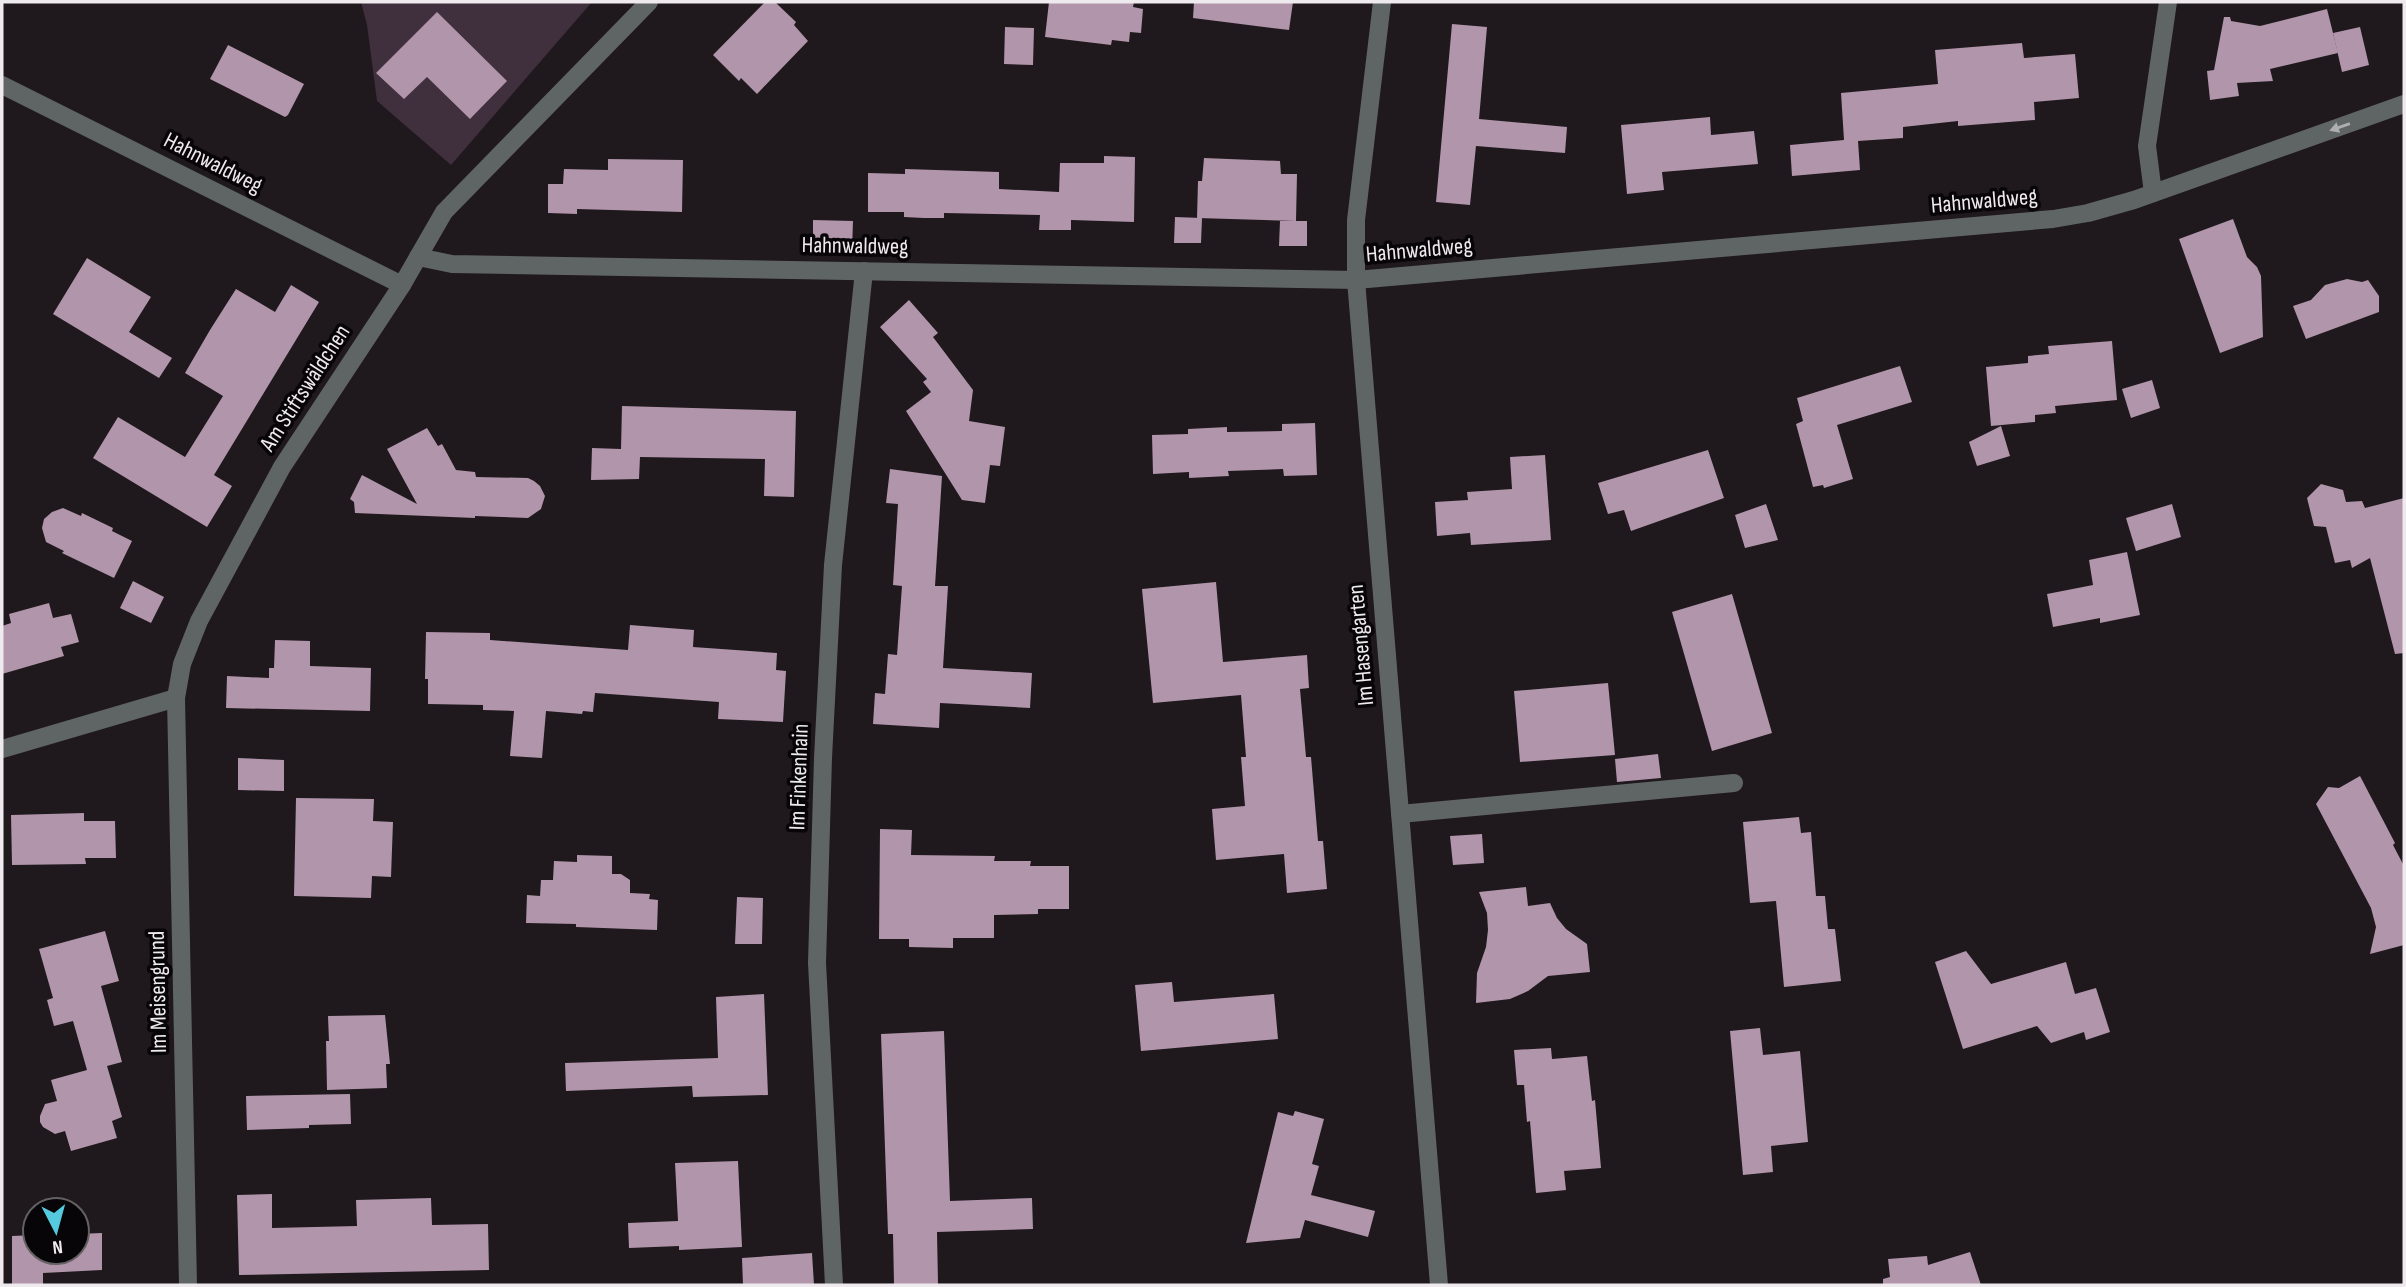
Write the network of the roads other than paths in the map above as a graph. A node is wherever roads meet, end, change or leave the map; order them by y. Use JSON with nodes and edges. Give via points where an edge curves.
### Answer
{"nodes":[{"id":1,"x":649,"y":2,"type":"edge"},
{"id":2,"x":1382,"y":2,"type":"edge"},
{"id":3,"x":2168,"y":2,"type":"edge"},
{"id":4,"x":2,"y":85,"type":"edge"},
{"id":5,"x":2404,"y":104,"type":"edge"},
{"id":6,"x":2153,"y":193,"type":"junction"},
{"id":7,"x":418,"y":257,"type":"junction"},
{"id":8,"x":864,"y":271,"type":"junction"},
{"id":9,"x":1356,"y":281,"type":"junction"},
{"id":10,"x":402,"y":285,"type":"junction"},
{"id":11,"x":176,"y":698,"type":"junction"},
{"id":12,"x":2,"y":749,"type":"edge"},
{"id":13,"x":1734,"y":783,"type":"dead end"},
{"id":14,"x":1400,"y":814,"type":"junction"},
{"id":15,"x":188,"y":1285,"type":"edge"},
{"id":16,"x":834,"y":1285,"type":"edge"},
{"id":17,"x":1439,"y":1285,"type":"edge"}],
"edges":[{"from":1,"to":7,"type":"street","name":"Am Stiftswäldchen","via":[[444,212]]},
{"from":2,"to":9,"type":"street","name":"Im Hasengarten","via":[[1356,220]]},
{"from":3,"to":6,"type":"street","via":[[2147,146]]},
{"from":4,"to":10,"type":"street","name":"Hahnwaldweg"},
{"from":5,"to":6,"type":"street","name":"Hahnwaldweg","one_way":true},
{"from":6,"to":9,"type":"street","name":"Hahnwaldweg","via":[[2053,219]]},
{"from":7,"to":8,"type":"street","name":"Hahnwaldweg","via":[[452,264]]},
{"from":7,"to":10,"type":"street","name":"Am Stiftswäldchen"},
{"from":8,"to":9,"type":"street","name":"Hahnwaldweg"},
{"from":8,"to":16,"type":"street","name":"Im Finkenhain","via":[[833,565],[817,963]]},
{"from":9,"to":14,"type":"street","name":"Im Hasengarten"},
{"from":10,"to":11,"type":"street","name":"Am Stiftswäldchen","via":[[282,467],[199,621]]},
{"from":11,"to":12,"type":"street"},
{"from":11,"to":15,"type":"street","name":"Im Meisengrund"},
{"from":13,"to":14,"type":"street"},
{"from":14,"to":17,"type":"street","name":"Im Hasengarten"}]}
